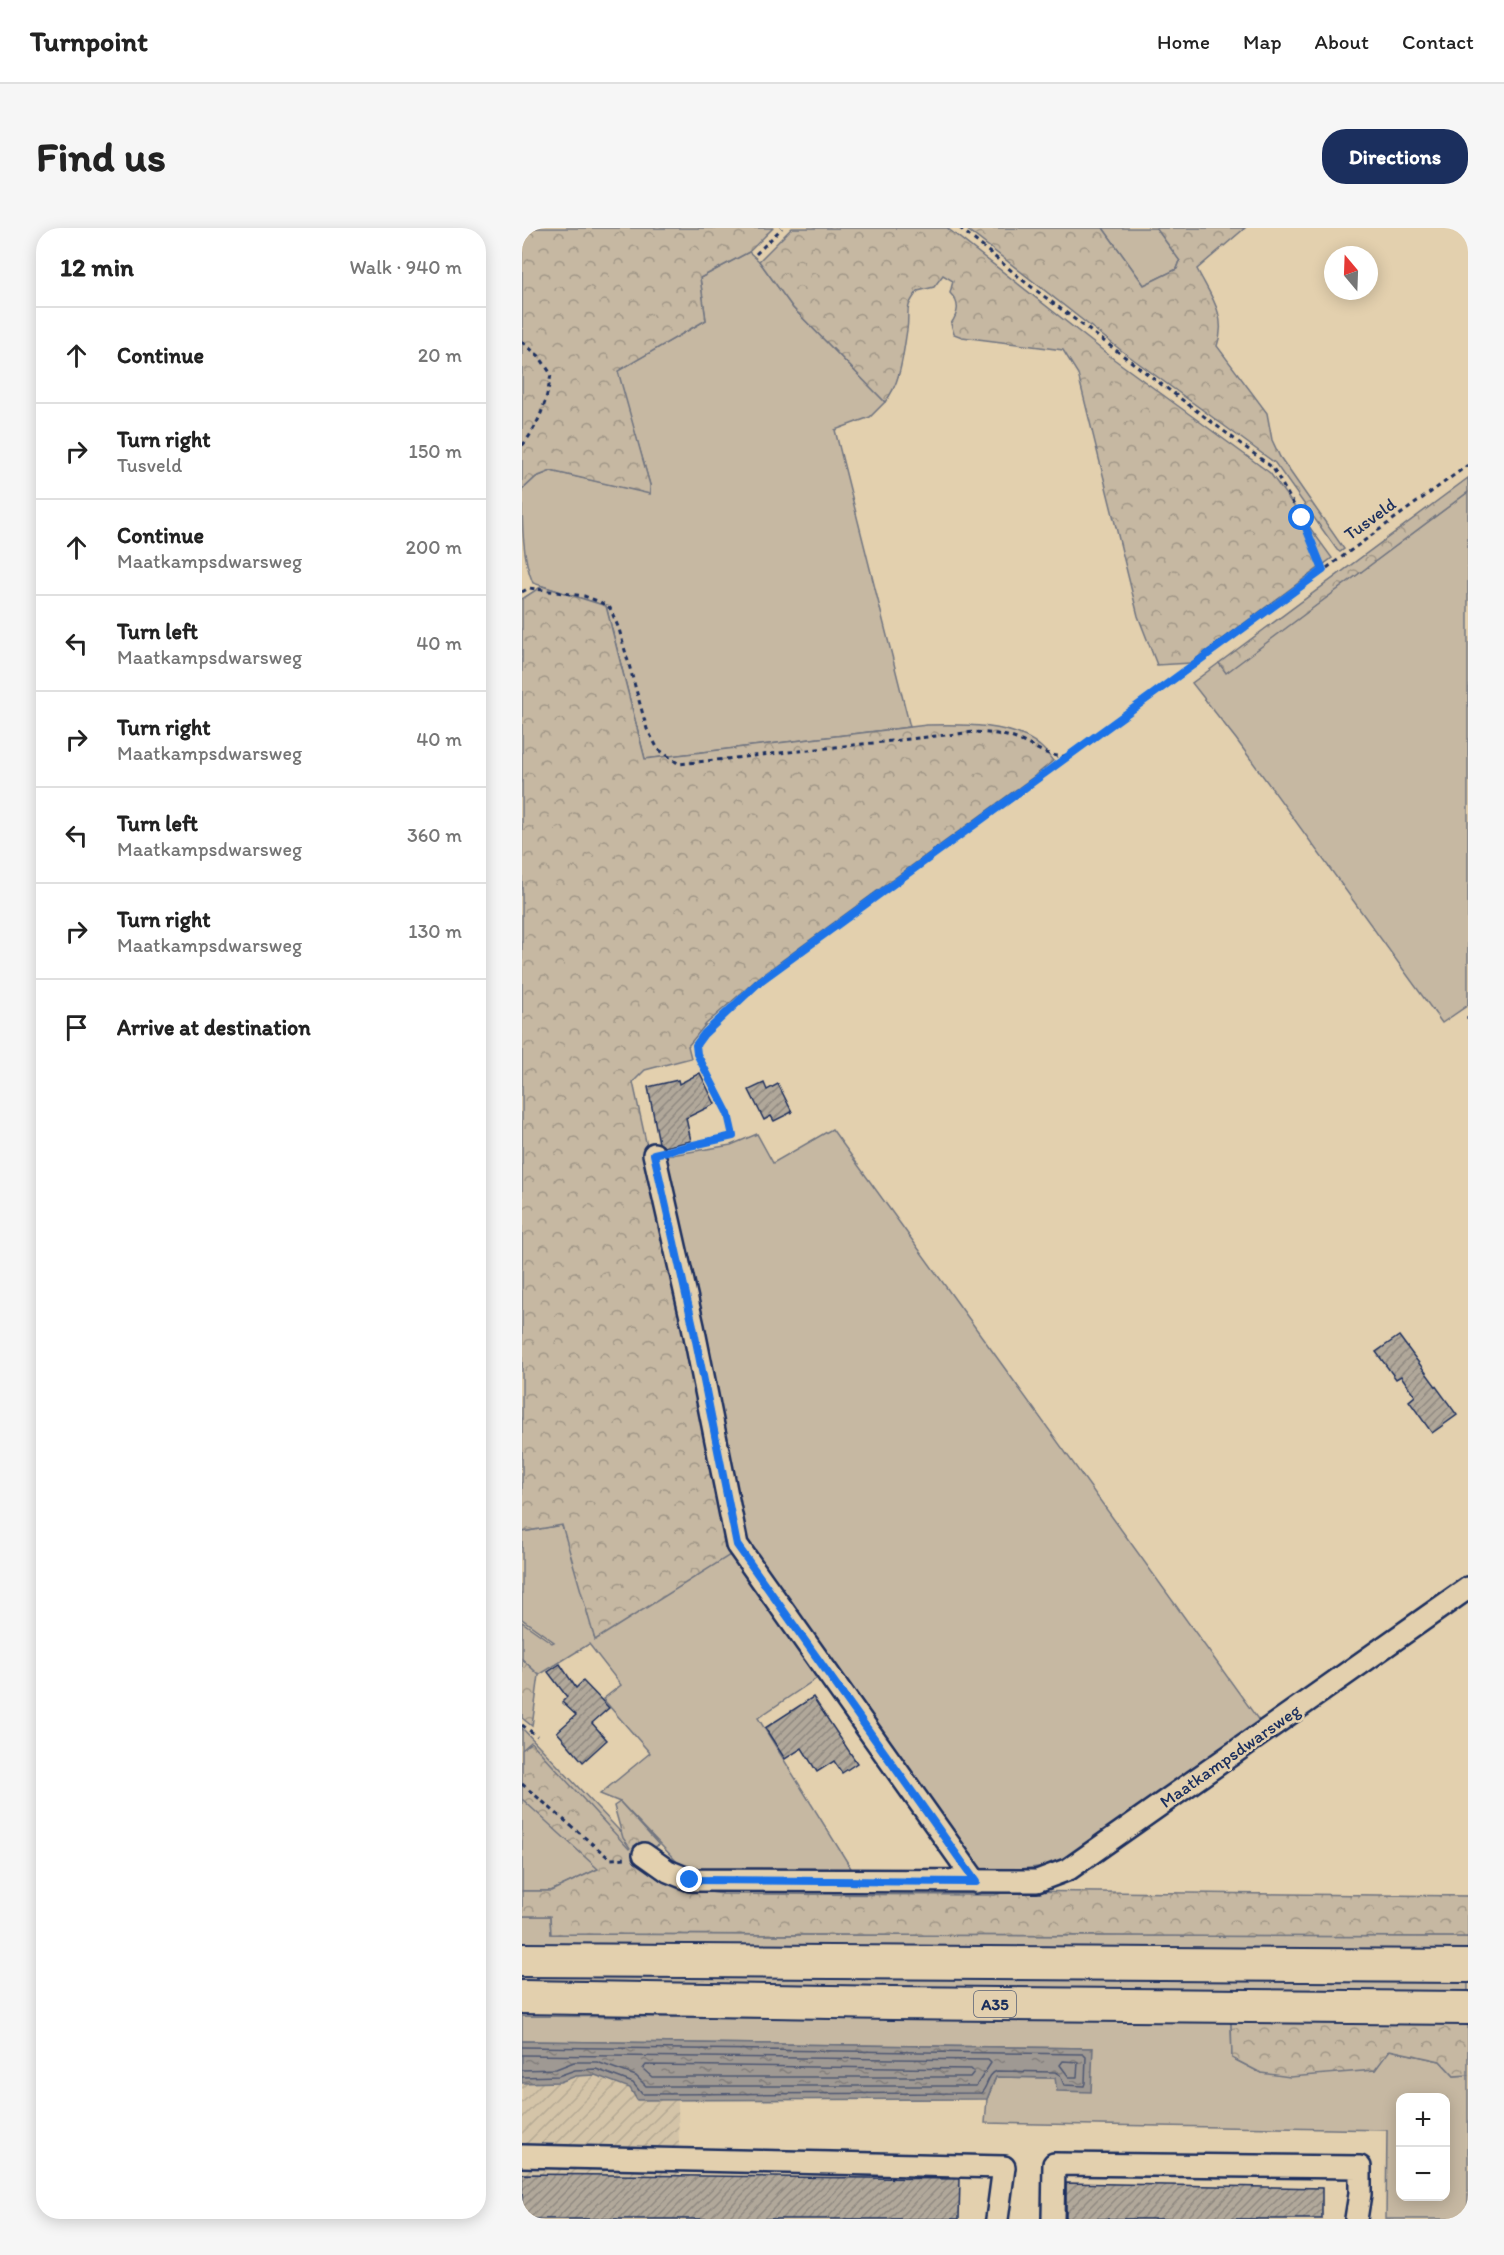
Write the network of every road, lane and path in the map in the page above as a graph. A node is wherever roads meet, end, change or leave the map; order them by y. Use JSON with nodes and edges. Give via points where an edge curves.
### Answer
{"nodes":[{"id":1,"x":782,"y":228,"type":"edge"},
{"id":2,"x":960,"y":228,"type":"edge"},
{"id":3,"x":756,"y":254,"type":"dead end"},
{"id":4,"x":522,"y":342,"type":"edge"},
{"id":5,"x":522,"y":446,"type":"edge"},
{"id":6,"x":1468,"y":465,"type":"edge"},
{"id":7,"x":1323,"y":570,"type":"junction"},
{"id":8,"x":522,"y":592,"type":"edge"},
{"id":9,"x":1068,"y":756,"type":"junction"},
{"id":10,"x":654,"y":1154,"type":"joint"},
{"id":11,"x":1468,"y":1588,"type":"edge"},
{"id":12,"x":522,"y":1725,"type":"edge"},
{"id":13,"x":537,"y":1737,"type":"dead end"},
{"id":14,"x":522,"y":1784,"type":"edge"},
{"id":15,"x":644,"y":1854,"type":"joint"},
{"id":16,"x":976,"y":1882,"type":"junction"},
{"id":17,"x":522,"y":1960,"type":"edge"},
{"id":18,"x":1468,"y":1966,"type":"edge"},
{"id":19,"x":522,"y":1997,"type":"edge"},
{"id":20,"x":1468,"y":2008,"type":"edge"},
{"id":21,"x":522,"y":2156,"type":"edge"},
{"id":22,"x":998,"y":2219,"type":"edge"},
{"id":23,"x":1053,"y":2219,"type":"edge"},
{"id":24,"x":1356,"y":2219,"type":"edge"}],
"edges":[{"from":1,"to":3,"type":"path"},
{"from":2,"to":7,"type":"path","via":[[1025,282],[1273,468],[1308,530]]},
{"from":4,"to":5,"type":"path","via":[[539,356],[551,374],[548,396],[533,432]]},
{"from":6,"to":7,"type":"path","name":"Tusveld"},
{"from":7,"to":9,"type":"path","name":"Tusveld"},
{"from":8,"to":9,"type":"path","via":[[529,588],[584,596],[610,608],[647,729],[658,749],[679,764],[974,732],[1004,735],[1053,756]]},
{"from":9,"to":10,"type":"path","name":"Tusveld","via":[[759,982],[712,1026],[696,1048],[728,1114],[733,1136]]},
{"from":10,"to":16,"type":"street","via":[[737,1545]]},
{"from":11,"to":16,"type":"street","name":"Maatkampsdwarsweg","via":[[1069,1869],[1037,1881]]},
{"from":12,"to":13,"type":"path"},
{"from":14,"to":15,"type":"path","via":[[610,1860]]},
{"from":15,"to":16,"type":"street","name":"Maatkampsdwarsweg","via":[[690,1880]]},
{"from":17,"to":18,"type":"highway"},
{"from":19,"to":20,"type":"highway","number":"A35"},
{"from":21,"to":22,"type":"street","via":[[1004,2167]]},
{"from":23,"to":24,"type":"street","via":[[1054,2164],[1360,2167]]}]}
